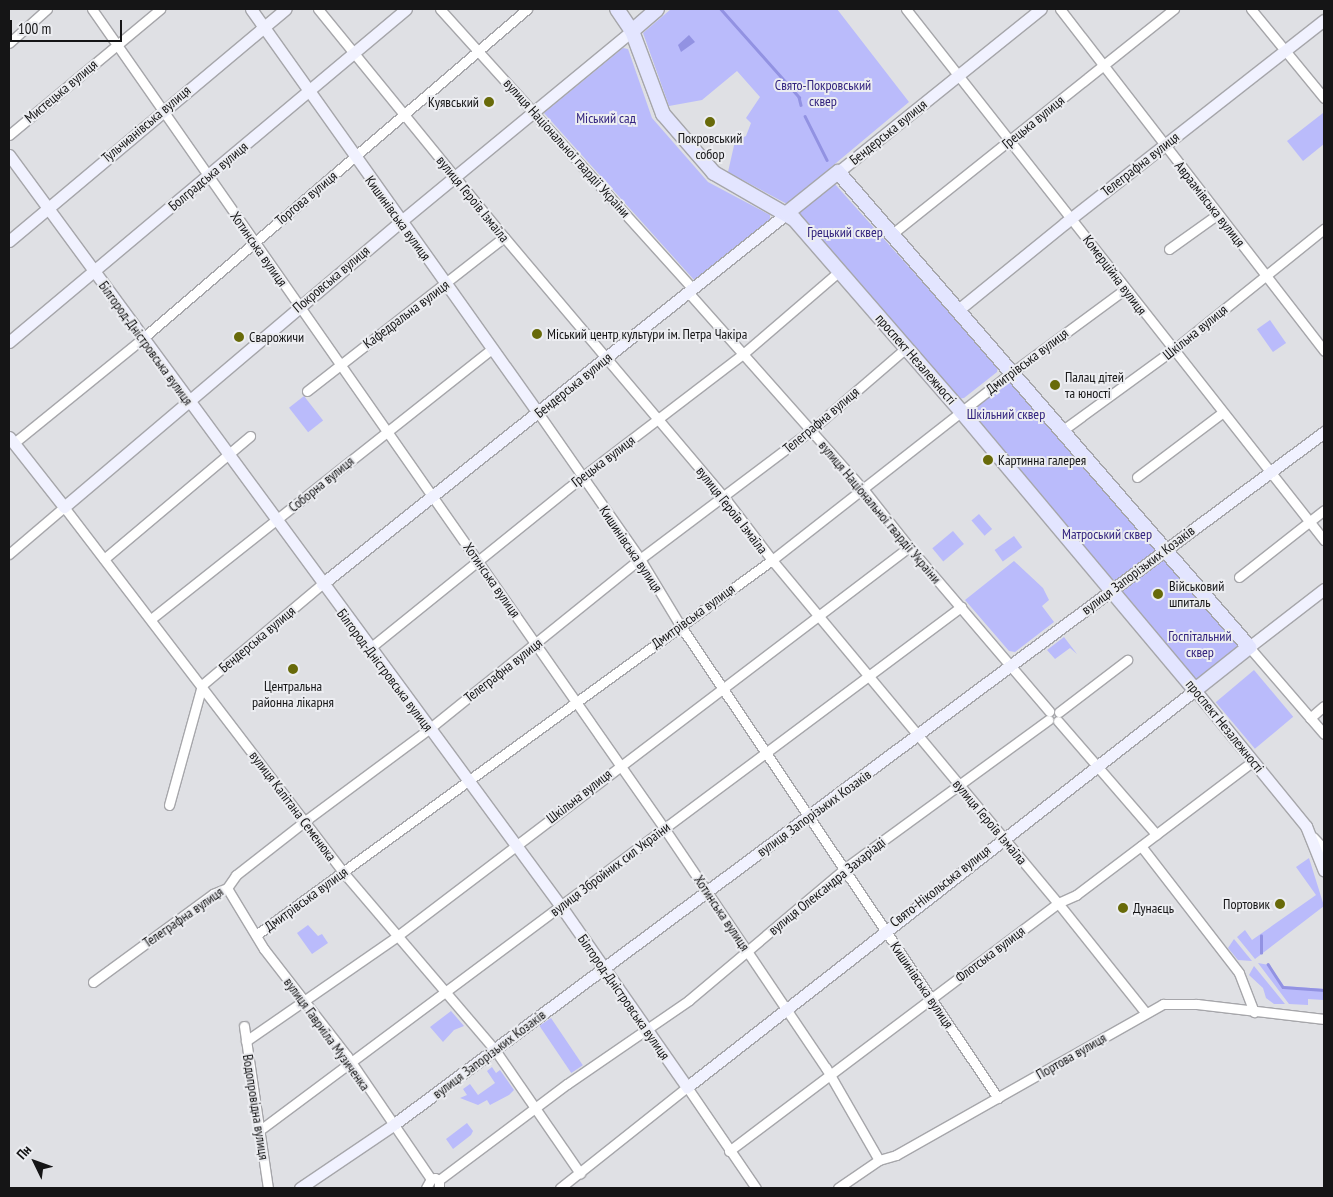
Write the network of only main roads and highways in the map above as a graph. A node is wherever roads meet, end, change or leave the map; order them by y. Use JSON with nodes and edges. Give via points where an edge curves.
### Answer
{"nodes":[{"id":1,"x":251,"y":9,"type":"edge"},
{"id":2,"x":285,"y":9,"type":"edge"},
{"id":3,"x":406,"y":9,"type":"edge"},
{"id":4,"x":617,"y":9,"type":"edge"},
{"id":5,"x":657,"y":9,"type":"edge"},
{"id":6,"x":1041,"y":9,"type":"edge"},
{"id":7,"x":1324,"y":20,"type":"edge"},
{"id":8,"x":264,"y":27,"type":"junction"},
{"id":9,"x":632,"y":31,"type":"junction"},
{"id":10,"x":308,"y":92,"type":"junction"},
{"id":11,"x":9,"y":155,"type":"edge"},
{"id":12,"x":838,"y":172,"type":"junction"},
{"id":13,"x":47,"y":208,"type":"junction"},
{"id":14,"x":787,"y":213,"type":"junction"},
{"id":15,"x":400,"y":222,"type":"junction"},
{"id":16,"x":9,"y":241,"type":"edge"},
{"id":17,"x":95,"y":273,"type":"junction"},
{"id":18,"x":958,"y":310,"type":"junction"},
{"id":19,"x":9,"y":342,"type":"edge"},
{"id":20,"x":188,"y":401,"type":"junction"},
{"id":21,"x":539,"y":414,"type":"junction"},
{"id":22,"x":1324,"y":432,"type":"edge"},
{"id":23,"x":12,"y":440,"type":"edge"},
{"id":24,"x":64,"y":507,"type":"joint"},
{"id":25,"x":1166,"y":550,"type":"junction"},
{"id":26,"x":322,"y":584,"type":"junction"},
{"id":27,"x":1324,"y":589,"type":"edge"},
{"id":28,"x":1112,"y":590,"type":"junction"},
{"id":29,"x":1250,"y":647,"type":"junction"},
{"id":30,"x":1195,"y":690,"type":"junction"},
{"id":31,"x":1324,"y":871,"type":"edge"},
{"id":32,"x":604,"y":969,"type":"junction"},
{"id":33,"x":687,"y":1087,"type":"joint"},
{"id":34,"x":300,"y":1188,"type":"edge"}],
"edges":[{"from":1,"to":8,"type":"main road","name":"Кишинівська вулиця"},
{"from":2,"to":8,"type":"main road","name":"Тульчианівська вулиця"},
{"from":3,"to":10,"type":"main road","name":"Болградська вулиця"},
{"from":4,"to":9,"type":"main road","name":"проспект Незалежності"},
{"from":5,"to":9,"type":"main road","name":"Покровська вулиця"},
{"from":6,"to":12,"type":"main road","name":"Бендерська вулиця"},
{"from":7,"to":18,"type":"main road","name":"Телеграфна вулиця","via":[[1282,46],[1164,146]]},
{"from":8,"to":10,"type":"main road","name":"Кишинівська вулиця"},
{"from":8,"to":13,"type":"main road","name":"Тульчианівська вулиця"},
{"from":9,"to":14,"type":"main road","name":"проспект Незалежності","via":[[663,114],[714,173]]},
{"from":9,"to":15,"type":"main road","name":"Покровська вулиця"},
{"from":10,"to":15,"type":"main road","name":"Кишинівська вулиця"},
{"from":10,"to":17,"type":"main road","name":"Болградська вулиця"},
{"from":11,"to":13,"type":"main road","name":"Білгород-Дністровська вулиця"},
{"from":12,"to":14,"type":"main road","name":"Бендерська вулиця"},
{"from":12,"to":18,"type":"main road"},
{"from":13,"to":16,"type":"main road","name":"Тульчианівська вулиця"},
{"from":13,"to":17,"type":"main road","name":"Білгород-Дністровська вулиця"},
{"from":14,"to":21,"type":"main road","name":"Бендерська вулиця"},
{"from":14,"to":28,"type":"main road","name":"проспект Незалежності","via":[[961,411]]},
{"from":15,"to":20,"type":"main road","name":"Покровська вулиця"},
{"from":15,"to":21,"type":"main road","name":"Кишинівська вулиця"},
{"from":17,"to":19,"type":"main road","name":"Болградська вулиця"},
{"from":17,"to":20,"type":"main road","name":"Білгород-Дністровська вулиця"},
{"from":18,"to":25,"type":"main road"},
{"from":20,"to":24,"type":"main road","name":"Покровська вулиця"},
{"from":20,"to":26,"type":"main road","name":"Білгород-Дністровська вулиця"},
{"from":21,"to":26,"type":"main road","name":"Бендерська вулиця"},
{"from":22,"to":25,"type":"main road","name":"вулиця Запорізьких Козаків"},
{"from":23,"to":24,"type":"main road","name":"вулиця Капітана Семенюка"},
{"from":25,"to":28,"type":"main road","name":"вулиця Запорізьких Козаків"},
{"from":25,"to":29,"type":"main road"},
{"from":26,"to":32,"type":"main road","name":"Білгород-Дністровська вулиця"},
{"from":27,"to":29,"type":"main road","name":"Свято-Нікольська вулиця"},
{"from":28,"to":30,"type":"main road","name":"проспект Незалежності"},
{"from":28,"to":32,"type":"main road","name":"вулиця Запорізьких Козаків"},
{"from":29,"to":30,"type":"main road","name":"Свято-Нікольська вулиця"},
{"from":30,"to":31,"type":"main road","name":"проспект Незалежності","via":[[1313,837]]},
{"from":30,"to":33,"type":"main road","name":"Свято-Нікольська вулиця","via":[[885,929]]},
{"from":32,"to":33,"type":"main road","name":"Білгород-Дністровська вулиця"},
{"from":32,"to":34,"type":"main road","name":"вулиця Запорізьких Козаків","via":[[393,1125]]}]}
